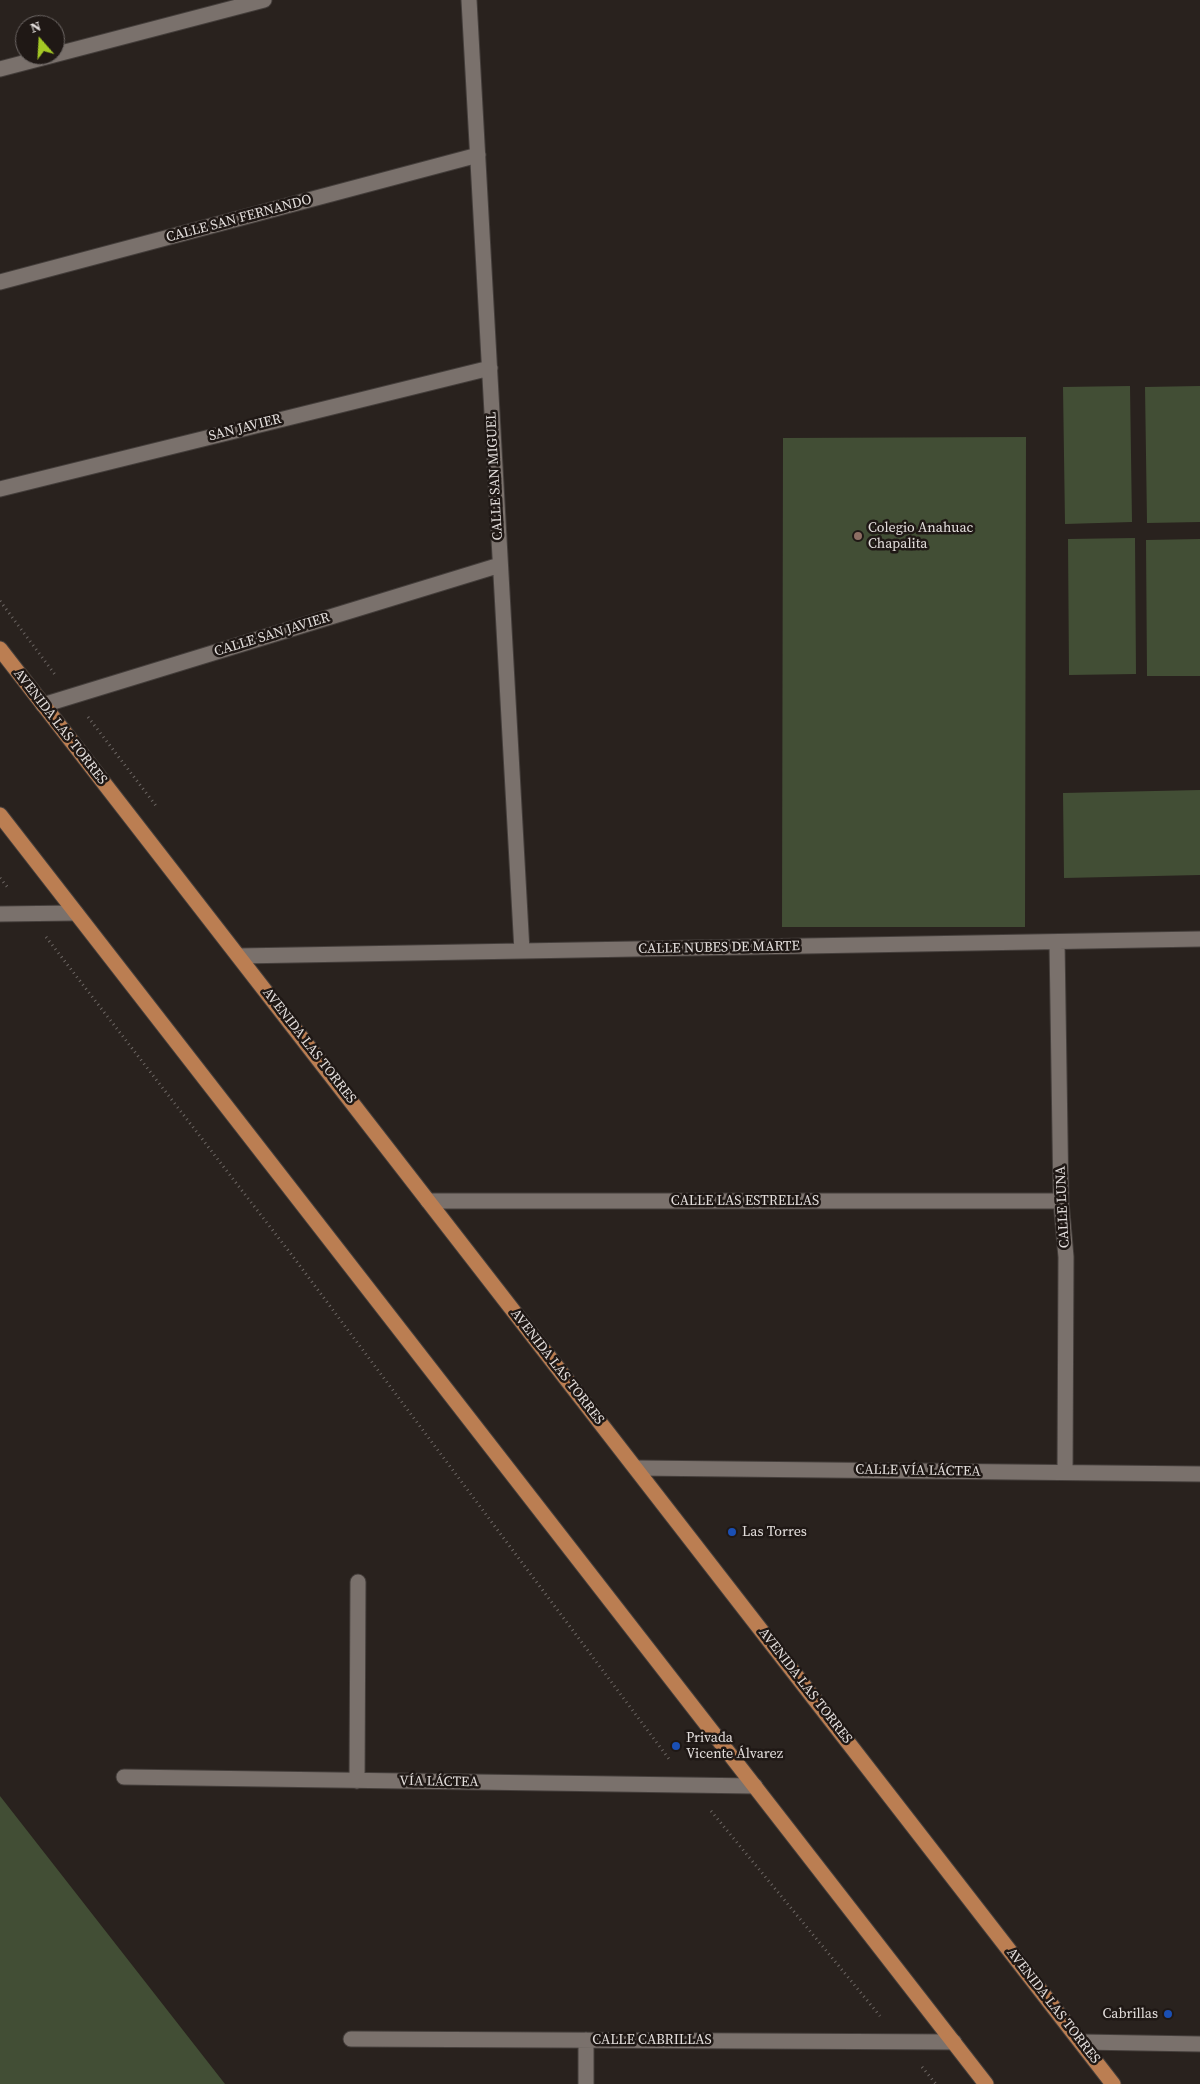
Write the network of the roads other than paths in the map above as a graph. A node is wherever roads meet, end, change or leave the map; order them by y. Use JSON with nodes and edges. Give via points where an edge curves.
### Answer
{"nodes":[{"id":1,"x":264,"y":0,"type":"edge"},
{"id":2,"x":470,"y":0,"type":"edge"},
{"id":3,"x":0,"y":69,"type":"edge"},
{"id":4,"x":478,"y":155,"type":"junction"},
{"id":5,"x":0,"y":282,"type":"edge"},
{"id":6,"x":490,"y":368,"type":"junction"},
{"id":7,"x":0,"y":489,"type":"edge"},
{"id":8,"x":500,"y":565,"type":"junction"},
{"id":9,"x":0,"y":649,"type":"edge"},
{"id":10,"x":43,"y":705,"type":"junction"},
{"id":11,"x":0,"y":815,"type":"edge"},
{"id":12,"x":76,"y":913,"type":"junction"},
{"id":13,"x":0,"y":914,"type":"edge"},
{"id":14,"x":1200,"y":939,"type":"edge"},
{"id":15,"x":1057,"y":942,"type":"junction"},
{"id":16,"x":522,"y":951,"type":"junction"},
{"id":17,"x":238,"y":956,"type":"junction"},
{"id":18,"x":428,"y":1201,"type":"junction"},
{"id":19,"x":1061,"y":1201,"type":"junction"},
{"id":20,"x":636,"y":1468,"type":"junction"},
{"id":21,"x":1065,"y":1472,"type":"junction"},
{"id":22,"x":1200,"y":1474,"type":"edge"},
{"id":23,"x":358,"y":1582,"type":"dead end"},
{"id":24,"x":124,"y":1777,"type":"dead end"},
{"id":25,"x":358,"y":1781,"type":"junction"},
{"id":26,"x":755,"y":1786,"type":"junction"},
{"id":27,"x":351,"y":2039,"type":"dead end"},
{"id":28,"x":586,"y":2040,"type":"junction"},
{"id":29,"x":954,"y":2042,"type":"junction"},
{"id":30,"x":1081,"y":2042,"type":"junction"},
{"id":31,"x":1200,"y":2044,"type":"edge"},
{"id":32,"x":586,"y":2084,"type":"edge"},
{"id":33,"x":986,"y":2084,"type":"edge"},
{"id":34,"x":1113,"y":2084,"type":"edge"}],
"edges":[{"from":1,"to":3,"type":"street"},
{"from":2,"to":4,"type":"street","name":"CALLE SAN MIGUEL"},
{"from":4,"to":5,"type":"street","name":"CALLE SAN FERNANDO"},
{"from":4,"to":6,"type":"street","name":"CALLE SAN MIGUEL"},
{"from":6,"to":7,"type":"street","name":"SAN JAVIER"},
{"from":6,"to":8,"type":"street","name":"CALLE SAN MIGUEL"},
{"from":8,"to":10,"type":"street","name":"CALLE SAN JAVIER"},
{"from":8,"to":16,"type":"street","name":"CALLE SAN MIGUEL"},
{"from":9,"to":10,"type":"main road","name":"AVENIDA LAS TORRES"},
{"from":10,"to":17,"type":"main road","name":"AVENIDA LAS TORRES"},
{"from":11,"to":12,"type":"main road"},
{"from":12,"to":13,"type":"street"},
{"from":12,"to":26,"type":"main road"},
{"from":14,"to":15,"type":"street","name":"CALLE NUBES DE MARTE"},
{"from":15,"to":16,"type":"street","name":"CALLE NUBES DE MARTE"},
{"from":15,"to":19,"type":"street","name":"CALLE LUNA"},
{"from":16,"to":17,"type":"street","name":"CALLE NUBES DE MARTE"},
{"from":17,"to":18,"type":"main road","name":"AVENIDA LAS TORRES"},
{"from":18,"to":19,"type":"street","name":"CALLE LAS ESTRELLAS"},
{"from":18,"to":20,"type":"main road","name":"AVENIDA LAS TORRES"},
{"from":19,"to":21,"type":"street","name":"CALLE LUNA","via":[[1066,1257]]},
{"from":20,"to":21,"type":"street","name":"CALLE VÍA LÁCTEA"},
{"from":20,"to":30,"type":"main road","name":"AVENIDA LAS TORRES"},
{"from":21,"to":22,"type":"street","name":"CALLE VÍA LÁCTEA"},
{"from":23,"to":25,"type":"street"},
{"from":24,"to":25,"type":"street","name":"VÍA LÁCTEA"},
{"from":25,"to":26,"type":"street","name":"VÍA LÁCTEA"},
{"from":26,"to":29,"type":"main road"},
{"from":27,"to":28,"type":"street","name":"CALLE CABRILLAS"},
{"from":28,"to":29,"type":"street","name":"CALLE CABRILLAS"},
{"from":28,"to":32,"type":"street"},
{"from":29,"to":33,"type":"main road"},
{"from":30,"to":31,"type":"street"},
{"from":30,"to":34,"type":"main road","name":"AVENIDA LAS TORRES"}]}
